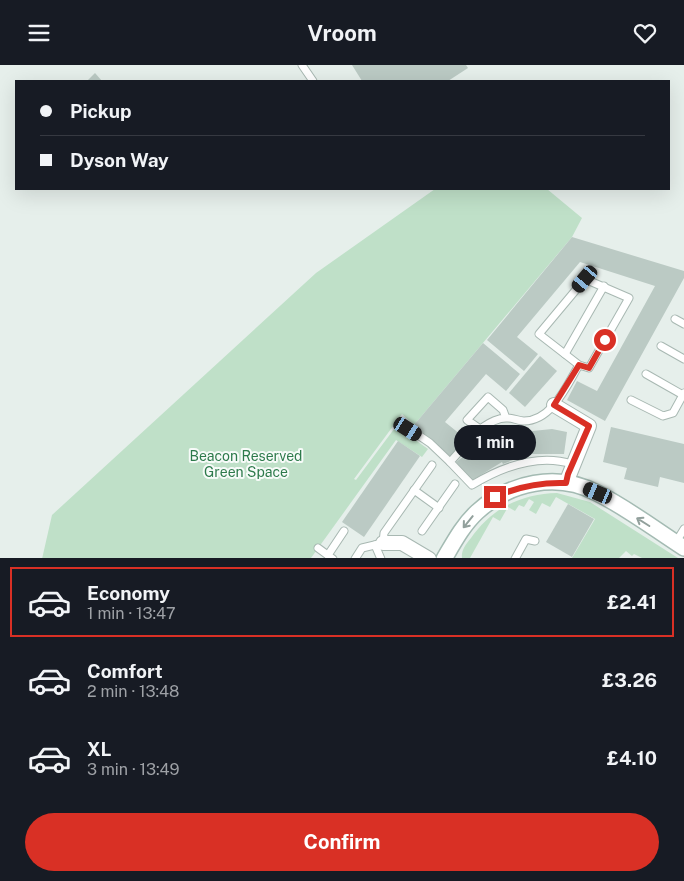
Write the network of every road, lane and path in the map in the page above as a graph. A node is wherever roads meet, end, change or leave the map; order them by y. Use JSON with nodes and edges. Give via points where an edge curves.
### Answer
{"nodes":[{"id":1,"x":302,"y":65,"type":"edge"},
{"id":2,"x":313,"y":80,"type":"edge"},
{"id":3,"x":604,"y":286,"type":"junction"},
{"id":4,"x":674,"y":319,"type":"dead end"},
{"id":5,"x":684,"y":324,"type":"edge"},
{"id":6,"x":661,"y":346,"type":"dead end"},
{"id":7,"x":565,"y":354,"type":"junction"},
{"id":8,"x":684,"y":359,"type":"edge"},
{"id":9,"x":579,"y":365,"type":"junction"},
{"id":10,"x":646,"y":374,"type":"dead end"},
{"id":11,"x":684,"y":395,"type":"edge"},
{"id":12,"x":631,"y":400,"type":"dead end"},
{"id":13,"x":554,"y":405,"type":"junction"},
{"id":14,"x":506,"y":418,"type":"junction"},
{"id":15,"x":408,"y":429,"type":"dead end"},
{"id":16,"x":480,"y":429,"type":"junction"},
{"id":17,"x":450,"y":462,"type":"junction"},
{"id":18,"x":572,"y":463,"type":"junction"},
{"id":19,"x":432,"y":465,"type":"dead end"},
{"id":20,"x":566,"y":483,"type":"junction"},
{"id":21,"x":455,"y":484,"type":"dead end"},
{"id":22,"x":414,"y":491,"type":"junction"},
{"id":23,"x":439,"y":508,"type":"junction"},
{"id":24,"x":684,"y":529,"type":"edge"},
{"id":25,"x":344,"y":531,"type":"dead end"},
{"id":26,"x":422,"y":531,"type":"dead end"},
{"id":27,"x":535,"y":541,"type":"dead end"},
{"id":28,"x":379,"y":544,"type":"junction"},
{"id":29,"x":680,"y":545,"type":"edge"},
{"id":30,"x":318,"y":549,"type":"dead end"},
{"id":31,"x":330,"y":557,"type":"edge"},
{"id":32,"x":356,"y":558,"type":"edge"},
{"id":33,"x":381,"y":558,"type":"edge"},
{"id":34,"x":427,"y":558,"type":"edge"},
{"id":35,"x":445,"y":558,"type":"edge"},
{"id":36,"x":516,"y":558,"type":"edge"}],
"edges":[{"from":1,"to":2,"type":"lane"},
{"from":3,"to":7,"type":"lane"},
{"from":3,"to":7,"type":"lane","via":[[585,279],[539,334]]},
{"from":3,"to":9,"type":"lane","via":[[629,298],[589,368]]},
{"from":4,"to":5,"type":"lane"},
{"from":6,"to":8,"type":"lane"},
{"from":7,"to":9,"type":"lane"},
{"from":9,"to":13,"type":"lane"},
{"from":10,"to":11,"type":"lane"},
{"from":11,"to":12,"type":"lane","via":[[673,413],[663,416]]},
{"from":13,"to":14,"type":"lane","via":[[538,417],[524,421]]},
{"from":13,"to":18,"type":"street","via":[[589,426]]},
{"from":14,"to":16,"type":"lane"},
{"from":14,"to":16,"type":"lane","via":[[503,410],[488,397],[468,420]]},
{"from":15,"to":17,"type":"lane","via":[[430,443]]},
{"from":16,"to":17,"type":"lane"},
{"from":17,"to":18,"type":"lane","via":[[472,485],[505,468],[526,462],[560,460]]},
{"from":18,"to":20,"type":"street"},
{"from":19,"to":22,"type":"lane"},
{"from":29,"to":20,"type":"street","one_way":true,"via":[[598,493]]},
{"from":20,"to":35,"type":"street","one_way":true,"via":[[546,482],[518,487],[495,497],[460,532]]},
{"from":21,"to":23,"type":"lane"},
{"from":22,"to":23,"type":"lane"},
{"from":22,"to":28,"type":"lane"},
{"from":23,"to":26,"type":"lane"},
{"from":24,"to":29,"type":"lane"},
{"from":25,"to":31,"type":"lane"},
{"from":27,"to":36,"type":"lane","via":[[526,539]]},
{"from":28,"to":32,"type":"lane","via":[[362,548]]},
{"from":28,"to":33,"type":"lane"},
{"from":28,"to":34,"type":"street","via":[[402,543]]},
{"from":30,"to":31,"type":"lane"}]}
